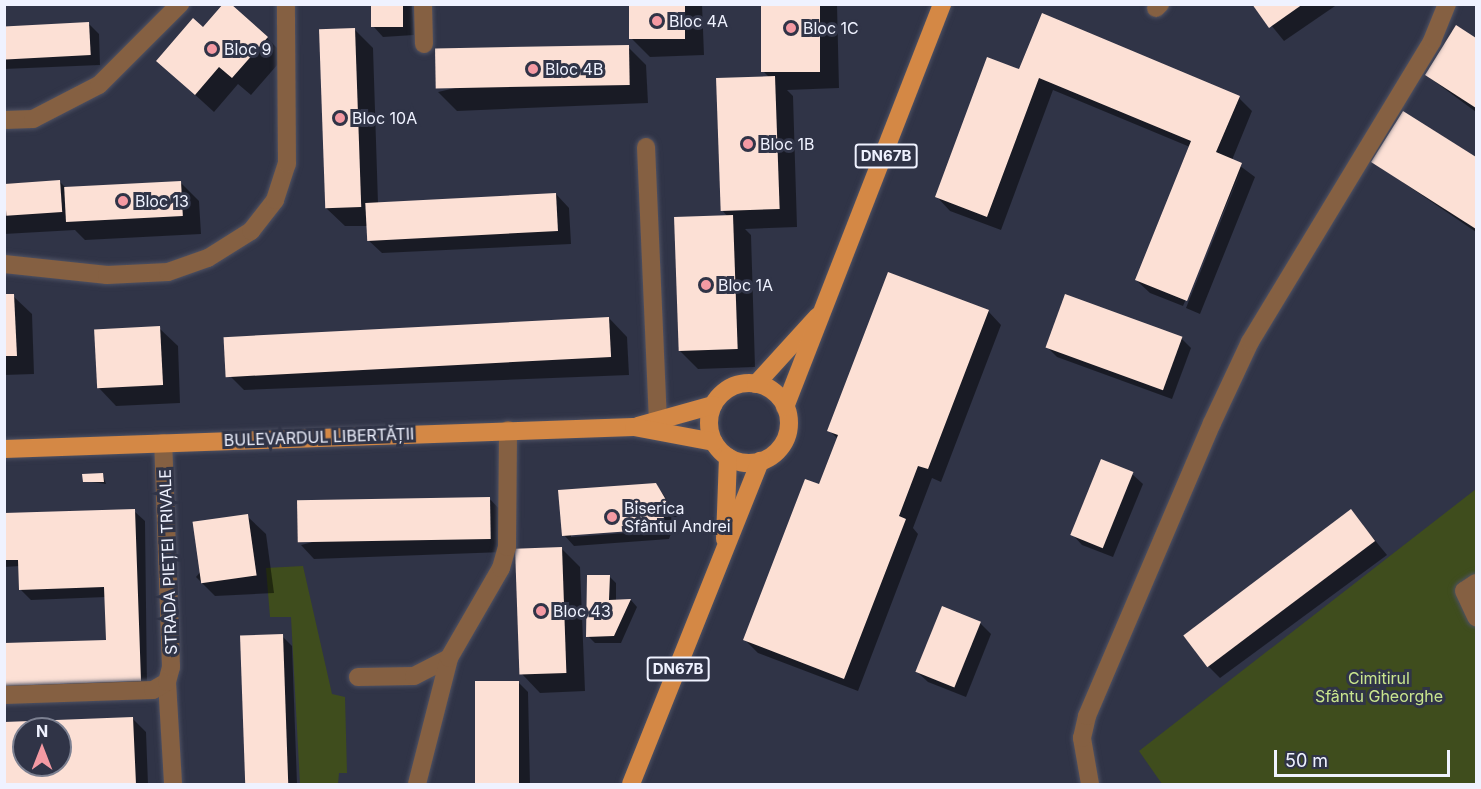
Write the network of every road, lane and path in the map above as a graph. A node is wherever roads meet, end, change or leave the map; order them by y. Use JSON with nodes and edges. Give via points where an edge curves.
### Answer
{"nodes":[{"id":1,"x":180,"y":4,"type":"edge"},
{"id":2,"x":286,"y":4,"type":"edge"},
{"id":3,"x":423,"y":4,"type":"edge"},
{"id":4,"x":942,"y":4,"type":"edge"},
{"id":5,"x":1447,"y":4,"type":"edge"},
{"id":6,"x":424,"y":44,"type":"dead end"},
{"id":7,"x":4,"y":120,"type":"edge"},
{"id":8,"x":646,"y":147,"type":"dead end"},
{"id":9,"x":4,"y":264,"type":"edge"},
{"id":10,"x":826,"y":307,"type":"junction"},
{"id":11,"x":756,"y":384,"type":"junction"},
{"id":12,"x":713,"y":405,"type":"junction"},
{"id":13,"x":785,"y":407,"type":"junction"},
{"id":14,"x":658,"y":420,"type":"junction"},
{"id":15,"x":634,"y":427,"type":"junction"},
{"id":16,"x":508,"y":430,"type":"junction"},
{"id":17,"x":163,"y":442,"type":"junction"},
{"id":18,"x":714,"y":442,"type":"junction"},
{"id":19,"x":4,"y":449,"type":"edge"},
{"id":20,"x":728,"y":457,"type":"junction"},
{"id":21,"x":760,"y":461,"type":"junction"},
{"id":22,"x":725,"y":553,"type":"junction"},
{"id":23,"x":1476,"y":583,"type":"edge"},
{"id":24,"x":1476,"y":617,"type":"edge"},
{"id":25,"x":449,"y":658,"type":"junction"},
{"id":26,"x":358,"y":677,"type":"dead end"},
{"id":27,"x":167,"y":682,"type":"junction"},
{"id":28,"x":4,"y":695,"type":"edge"},
{"id":29,"x":173,"y":784,"type":"edge"},
{"id":30,"x":417,"y":784,"type":"edge"},
{"id":31,"x":631,"y":784,"type":"edge"},
{"id":32,"x":1090,"y":784,"type":"edge"}],
"edges":[{"from":1,"to":7,"type":"street","via":[[99,85],[33,119]]},
{"from":2,"to":9,"type":"street","via":[[286,164],[275,200],[251,231],[208,258],[168,272],[108,275]]},
{"from":3,"to":6,"type":"street"},
{"from":4,"to":10,"type":"main road","number":"DN67B"},
{"from":5,"to":32,"type":"street","via":[[1432,41],[1250,342],[1212,423],[1087,716],[1082,738]]},
{"from":8,"to":14,"type":"street"},
{"from":10,"to":11,"type":"main road"},
{"from":10,"to":13,"type":"main road"},
{"from":11,"to":12,"type":"main road","via":[[731,387]]},
{"from":11,"to":13,"type":"main road"},
{"from":12,"to":14,"type":"main road","name":"BULEVARDUL LIBERTĂȚII"},
{"from":12,"to":18,"type":"main road"},
{"from":13,"to":21,"type":"main road","via":[[789,420],[782,446]]},
{"from":14,"to":15,"type":"main road","name":"BULEVARDUL LIBERTĂȚII"},
{"from":15,"to":16,"type":"main road","name":"BULEVARDUL LIBERTĂȚII"},
{"from":15,"to":18,"type":"main road","name":"BULEVARDUL LIBERTĂȚII"},
{"from":16,"to":17,"type":"main road","name":"BULEVARDUL LIBERTĂȚII"},
{"from":16,"to":25,"type":"street","via":[[507,547],[501,568]]},
{"from":17,"to":19,"type":"main road","name":"BULEVARDUL LIBERTĂȚII"},
{"from":17,"to":27,"type":"street","name":"STRADA PIEȚEI TRIVALE","via":[[171,666]]},
{"from":18,"to":20,"type":"main road"},
{"from":20,"to":21,"type":"main road"},
{"from":20,"to":22,"type":"main road"},
{"from":21,"to":22,"type":"main road"},
{"from":22,"to":31,"type":"main road","number":"DN67B"},
{"from":23,"to":24,"type":"street","via":[[1464,591]]},
{"from":25,"to":26,"type":"street","via":[[414,676]]},
{"from":25,"to":30,"type":"street"},
{"from":27,"to":28,"type":"street","via":[[153,690]]},
{"from":27,"to":29,"type":"street","name":"STRADA PIEȚEI TRIVALE"}]}
